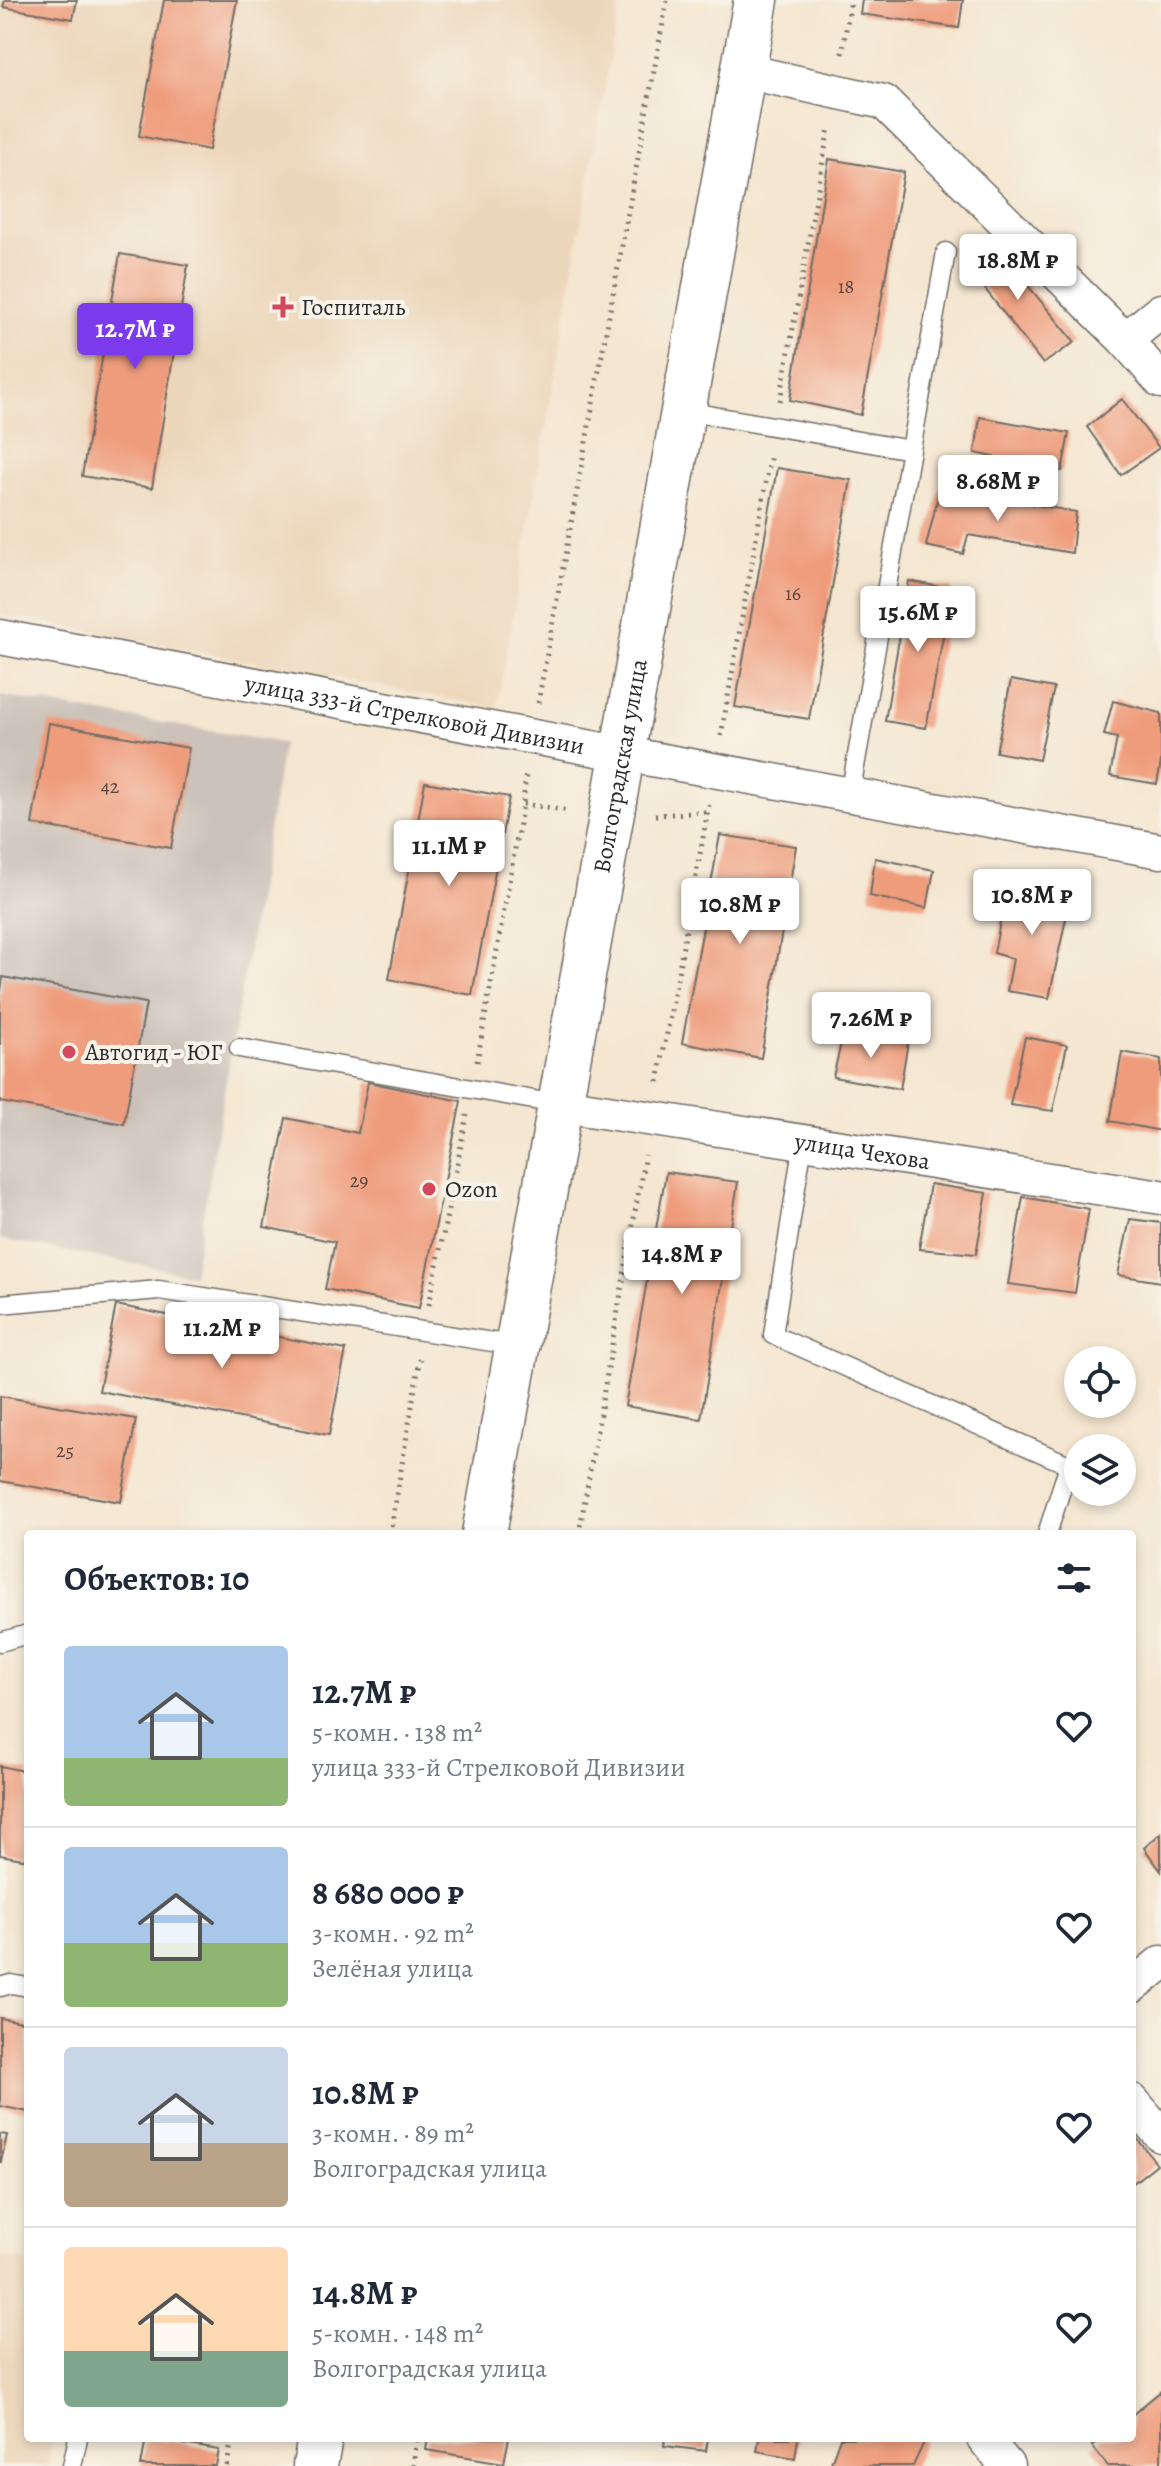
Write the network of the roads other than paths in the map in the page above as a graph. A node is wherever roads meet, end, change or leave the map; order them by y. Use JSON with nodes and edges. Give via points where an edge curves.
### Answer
{"nodes":[{"id":1,"x":756,"y":0,"type":"edge"},
{"id":2,"x":744,"y":71,"type":"junction"},
{"id":3,"x":946,"y":252,"type":"dead end"},
{"id":4,"x":1161,"y":311,"type":"edge"},
{"id":5,"x":1125,"y":340,"type":"junction"},
{"id":6,"x":1161,"y":381,"type":"edge"},
{"id":7,"x":685,"y":411,"type":"junction"},
{"id":8,"x":911,"y":450,"type":"junction"},
{"id":9,"x":0,"y":637,"type":"edge"},
{"id":10,"x":624,"y":754,"type":"junction"},
{"id":11,"x":850,"y":795,"type":"junction"},
{"id":12,"x":1161,"y":851,"type":"edge"},
{"id":13,"x":239,"y":1048,"type":"dead end"},
{"id":14,"x":562,"y":1105,"type":"junction"},
{"id":15,"x":803,"y":1142,"type":"junction"},
{"id":16,"x":1161,"y":1197,"type":"edge"},
{"id":17,"x":0,"y":1304,"type":"edge"},
{"id":18,"x":518,"y":1346,"type":"junction"},
{"id":19,"x":485,"y":1530,"type":"edge"},
{"id":20,"x":1048,"y":1530,"type":"edge"},
{"id":21,"x":24,"y":1635,"type":"edge"},
{"id":22,"x":0,"y":1642,"type":"edge"},
{"id":23,"x":1161,"y":1963,"type":"edge"},
{"id":24,"x":1136,"y":1983,"type":"edge"},
{"id":25,"x":24,"y":1986,"type":"edge"},
{"id":26,"x":0,"y":1987,"type":"edge"},
{"id":27,"x":1136,"y":2106,"type":"edge"},
{"id":28,"x":1161,"y":2135,"type":"edge"},
{"id":29,"x":77,"y":2442,"type":"edge"},
{"id":30,"x":319,"y":2442,"type":"edge"},
{"id":31,"x":987,"y":2442,"type":"edge"},
{"id":32,"x":72,"y":2466,"type":"edge"},
{"id":33,"x":315,"y":2466,"type":"edge"},
{"id":34,"x":1007,"y":2466,"type":"edge"}],
"edges":[{"from":1,"to":2,"type":"main road","name":"Волгоградская улица"},
{"from":2,"to":5,"type":"street","via":[[884,102]]},
{"from":2,"to":7,"type":"main road","name":"Волгоградская улица"},
{"from":3,"to":8,"type":"lane"},
{"from":4,"to":5,"type":"street"},
{"from":5,"to":6,"type":"street"},
{"from":7,"to":8,"type":"lane"},
{"from":7,"to":10,"type":"main road","name":"Волгоградская улица"},
{"from":8,"to":11,"type":"lane"},
{"from":9,"to":10,"type":"street","name":"улица 333-й Стрелковой Дивизии"},
{"from":10,"to":11,"type":"street","name":"улица 333-й Стрелковой Дивизии"},
{"from":10,"to":14,"type":"main road","name":"Волгоградская улица"},
{"from":11,"to":12,"type":"street","name":"улица 333-й Стрелковой Дивизии"},
{"from":13,"to":14,"type":"lane"},
{"from":14,"to":15,"type":"street","name":"улица Чехова"},
{"from":14,"to":18,"type":"main road","name":"Волгоградская улица"},
{"from":15,"to":16,"type":"street","name":"улица Чехова"},
{"from":15,"to":20,"type":"lane","via":[[773,1335],[1069,1465]]},
{"from":17,"to":18,"type":"lane","via":[[159,1290]]},
{"from":18,"to":19,"type":"main road","name":"Волгоградская улица"},
{"from":21,"to":22,"type":"lane"},
{"from":23,"to":24,"type":"street"},
{"from":25,"to":26,"type":"lane"},
{"from":27,"to":28,"type":"street"},
{"from":29,"to":32,"type":"lane"},
{"from":30,"to":33,"type":"main road"},
{"from":31,"to":34,"type":"street"}]}
